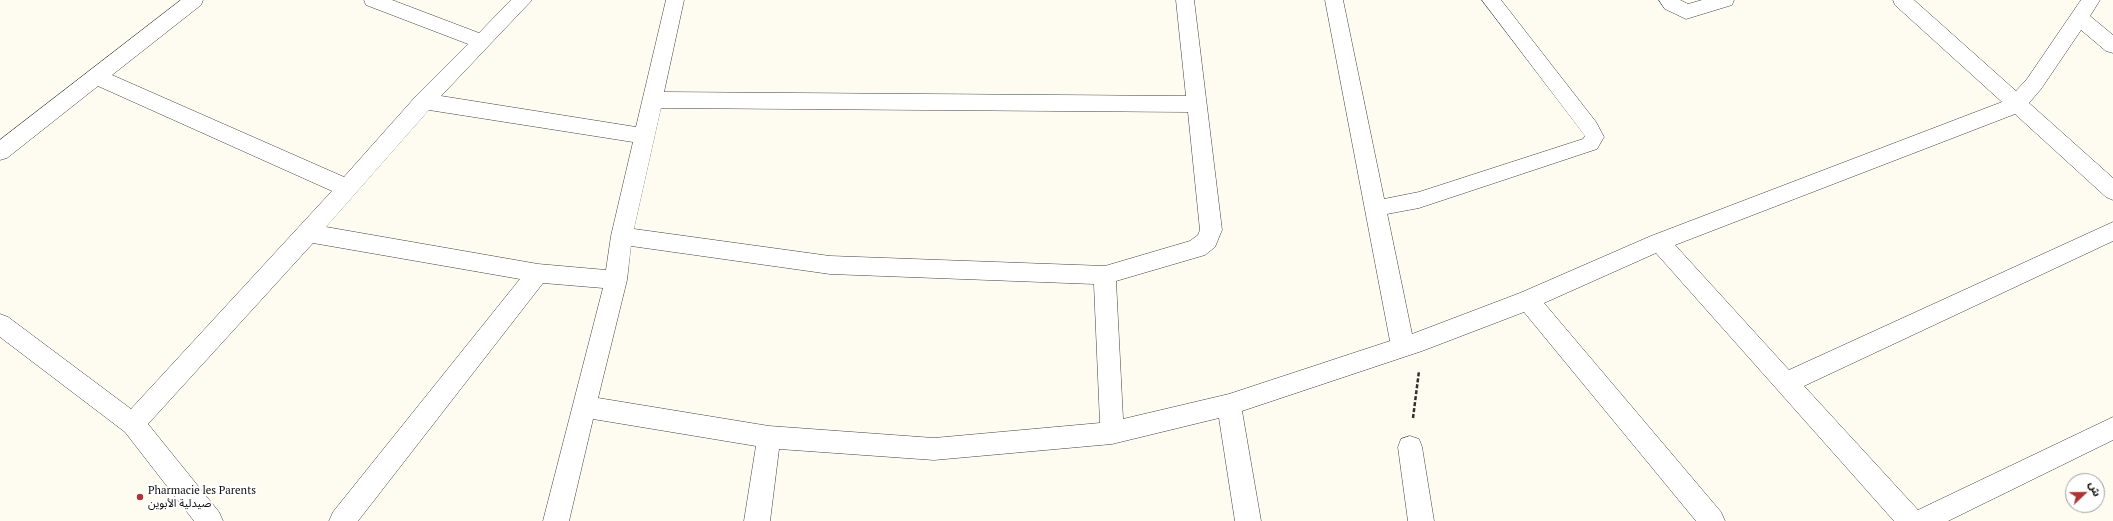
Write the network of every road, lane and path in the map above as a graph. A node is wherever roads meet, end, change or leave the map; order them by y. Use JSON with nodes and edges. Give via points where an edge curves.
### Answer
{"nodes":[{"id":1,"x":194,"y":0,"type":"edge"},
{"id":2,"x":373,"y":0,"type":"edge"},
{"id":3,"x":522,"y":0,"type":"edge"},
{"id":4,"x":675,"y":0,"type":"edge"},
{"id":5,"x":1185,"y":0,"type":"edge"},
{"id":6,"x":1334,"y":0,"type":"edge"},
{"id":7,"x":1491,"y":0,"type":"edge"},
{"id":8,"x":1668,"y":0,"type":"edge"},
{"id":9,"x":1725,"y":0,"type":"edge"},
{"id":10,"x":1907,"y":2,"type":"edge"},
{"id":11,"x":2085,"y":9,"type":"edge"},
{"id":12,"x":482,"y":42,"type":"junction"},
{"id":13,"x":2113,"y":46,"type":"edge"},
{"id":14,"x":96,"y":77,"type":"junction"},
{"id":15,"x":654,"y":100,"type":"junction"},
{"id":16,"x":424,"y":101,"type":"junction"},
{"id":17,"x":1197,"y":104,"type":"junction"},
{"id":18,"x":2016,"y":105,"type":"junction"},
{"id":19,"x":645,"y":136,"type":"junction"},
{"id":20,"x":0,"y":152,"type":"edge"},
{"id":21,"x":347,"y":188,"type":"junction"},
{"id":22,"x":2113,"y":191,"type":"edge"},
{"id":23,"x":1376,"y":208,"type":"junction"},
{"id":24,"x":2113,"y":231,"type":"edge"},
{"id":25,"x":308,"y":233,"type":"junction"},
{"id":26,"x":622,"y":236,"type":"junction"},
{"id":27,"x":1658,"y":242,"type":"junction"},
{"id":28,"x":538,"y":273,"type":"junction"},
{"id":29,"x":1105,"y":275,"type":"junction"},
{"id":30,"x":616,"y":280,"type":"junction"},
{"id":31,"x":1528,"y":300,"type":"junction"},
{"id":32,"x":0,"y":324,"type":"edge"},
{"id":33,"x":1413,"y":344,"type":"junction"},
{"id":34,"x":1785,"y":382,"type":"junction"},
{"id":35,"x":1229,"y":405,"type":"junction"},
{"id":36,"x":585,"y":407,"type":"junction"},
{"id":37,"x":134,"y":424,"type":"junction"},
{"id":38,"x":2113,"y":428,"type":"edge"},
{"id":39,"x":1112,"y":433,"type":"junction"},
{"id":40,"x":769,"y":437,"type":"junction"},
{"id":41,"x":1410,"y":447,"type":"joint"},
{"id":42,"x":210,"y":521,"type":"edge"},
{"id":43,"x":342,"y":521,"type":"edge"},
{"id":44,"x":556,"y":521,"type":"edge"},
{"id":45,"x":757,"y":521,"type":"edge"},
{"id":46,"x":1248,"y":521,"type":"edge"},
{"id":47,"x":1421,"y":521,"type":"edge"},
{"id":48,"x":1712,"y":521,"type":"edge"},
{"id":49,"x":1911,"y":521,"type":"edge"},
{"id":50,"x":1922,"y":521,"type":"edge"}],
"edges":[{"from":1,"to":14,"type":"street"},
{"from":2,"to":12,"type":"street"},
{"from":3,"to":12,"type":"street"},
{"from":4,"to":15,"type":"street"},
{"from":5,"to":17,"type":"street"},
{"from":6,"to":23,"type":"street"},
{"from":7,"to":23,"type":"lane","via":[[1595,137],[1590,144],[1419,200]]},
{"from":8,"to":9,"type":"street","via":[[1686,12]]},
{"from":10,"to":18,"type":"street"},
{"from":11,"to":13,"type":"street"},
{"from":11,"to":18,"type":"street","via":[[2034,84]]},
{"from":12,"to":16,"type":"street"},
{"from":14,"to":20,"type":"street"},
{"from":14,"to":21,"type":"street"},
{"from":15,"to":17,"type":"street"},
{"from":15,"to":19,"type":"street"},
{"from":16,"to":19,"type":"street"},
{"from":16,"to":21,"type":"street"},
{"from":17,"to":29,"type":"street","via":[[1210,216],[1211,230],[1207,241],[1196,248]]},
{"from":18,"to":22,"type":"street"},
{"from":18,"to":27,"type":"street"},
{"from":19,"to":26,"type":"street"},
{"from":21,"to":25,"type":"street"},
{"from":23,"to":33,"type":"street"},
{"from":24,"to":34,"type":"street"},
{"from":25,"to":28,"type":"street"},
{"from":25,"to":37,"type":"street"},
{"from":26,"to":29,"type":"street","via":[[830,265]]},
{"from":26,"to":30,"type":"street"},
{"from":27,"to":31,"type":"street"},
{"from":27,"to":34,"type":"street"},
{"from":28,"to":30,"type":"street"},
{"from":28,"to":43,"type":"street"},
{"from":29,"to":39,"type":"street"},
{"from":30,"to":36,"type":"street"},
{"from":31,"to":33,"type":"street"},
{"from":31,"to":48,"type":"street"},
{"from":32,"to":37,"type":"street"},
{"from":33,"to":35,"type":"street"},
{"from":33,"to":41,"type":"path"},
{"from":34,"to":49,"type":"street"},
{"from":35,"to":39,"type":"street"},
{"from":35,"to":46,"type":"street"},
{"from":36,"to":40,"type":"street"},
{"from":36,"to":44,"type":"street"},
{"from":37,"to":42,"type":"street"},
{"from":38,"to":50,"type":"street"},
{"from":39,"to":40,"type":"street","via":[[934,449]]},
{"from":40,"to":45,"type":"street"},
{"from":41,"to":47,"type":"street"}]}
